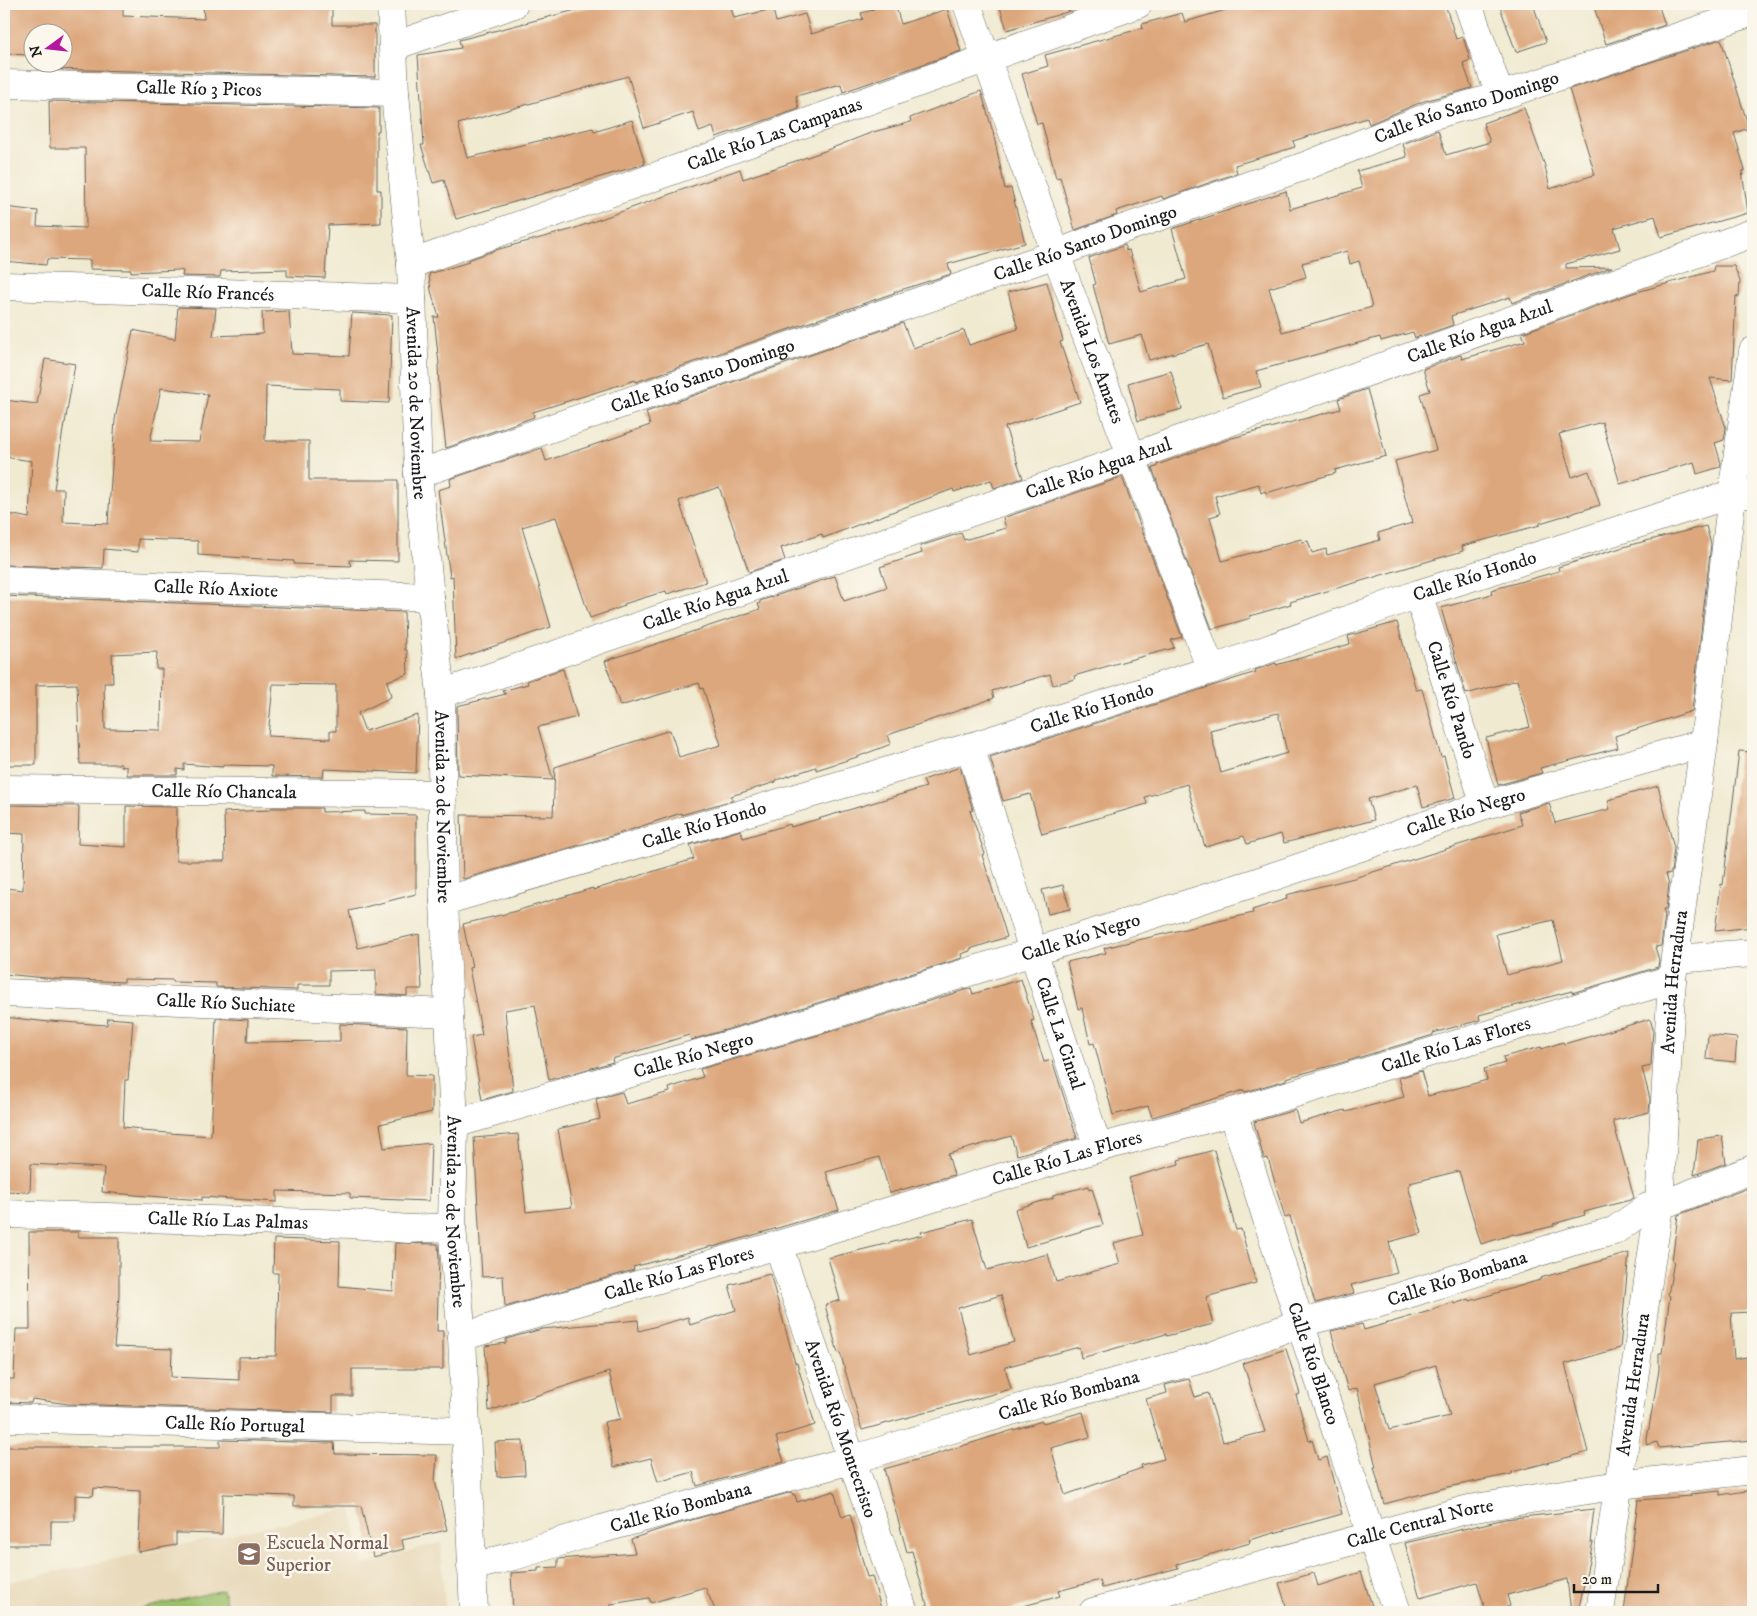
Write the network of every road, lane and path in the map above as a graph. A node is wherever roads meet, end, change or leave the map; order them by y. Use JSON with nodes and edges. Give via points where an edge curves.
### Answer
{"nodes":[{"id":1,"x":392,"y":4,"type":"edge"},
{"id":2,"x":514,"y":4,"type":"edge"},
{"id":3,"x":967,"y":4,"type":"edge"},
{"id":4,"x":1138,"y":4,"type":"edge"},
{"id":5,"x":1468,"y":4,"type":"edge"},
{"id":6,"x":1753,"y":12,"type":"edge"},
{"id":7,"x":394,"y":46,"type":"junction"},
{"id":8,"x":985,"y":58,"type":"junction"},
{"id":9,"x":4,"y":84,"type":"edge"},
{"id":10,"x":395,"y":93,"type":"junction"},
{"id":11,"x":1500,"y":96,"type":"junction"},
{"id":12,"x":1753,"y":234,"type":"edge"},
{"id":13,"x":1056,"y":254,"type":"junction"},
{"id":14,"x":411,"y":264,"type":"junction"},
{"id":15,"x":4,"y":286,"type":"edge"},
{"id":16,"x":412,"y":299,"type":"junction"},
{"id":17,"x":1753,"y":351,"type":"edge"},
{"id":18,"x":1132,"y":457,"type":"junction"},
{"id":19,"x":418,"y":474,"type":"junction"},
{"id":20,"x":1743,"y":494,"type":"edge"},
{"id":21,"x":4,"y":580,"type":"edge"},
{"id":22,"x":1418,"y":594,"type":"junction"},
{"id":23,"x":430,"y":597,"type":"junction"},
{"id":24,"x":1211,"y":670,"type":"junction"},
{"id":25,"x":441,"y":694,"type":"junction"},
{"id":26,"x":1704,"y":743,"type":"junction"},
{"id":27,"x":970,"y":747,"type":"junction"},
{"id":28,"x":4,"y":789,"type":"edge"},
{"id":29,"x":443,"y":794,"type":"junction"},
{"id":30,"x":1485,"y":805,"type":"junction"},
{"id":31,"x":444,"y":901,"type":"junction"},
{"id":32,"x":1033,"y":951,"type":"junction"},
{"id":33,"x":1753,"y":952,"type":"edge"},
{"id":34,"x":1674,"y":969,"type":"junction"},
{"id":35,"x":4,"y":993,"type":"edge"},
{"id":36,"x":448,"y":1013,"type":"junction"},
{"id":37,"x":1233,"y":1112,"type":"junction"},
{"id":38,"x":454,"y":1124,"type":"junction"},
{"id":39,"x":1098,"y":1148,"type":"junction"},
{"id":40,"x":1753,"y":1169,"type":"edge"},
{"id":41,"x":1659,"y":1206,"type":"junction"},
{"id":42,"x":4,"y":1214,"type":"edge"},
{"id":43,"x":452,"y":1227,"type":"junction"},
{"id":44,"x":778,"y":1245,"type":"junction"},
{"id":45,"x":1300,"y":1323,"type":"junction"},
{"id":46,"x":462,"y":1338,"type":"junction"},
{"id":47,"x":4,"y":1418,"type":"edge"},
{"id":48,"x":466,"y":1431,"type":"junction"},
{"id":49,"x":851,"y":1460,"type":"junction"},
{"id":50,"x":1753,"y":1470,"type":"edge"},
{"id":51,"x":1619,"y":1485,"type":"junction"},
{"id":52,"x":1370,"y":1536,"type":"junction"},
{"id":53,"x":471,"y":1567,"type":"junction"},
{"id":54,"x":474,"y":1612,"type":"edge"},
{"id":55,"x":904,"y":1612,"type":"edge"},
{"id":56,"x":1093,"y":1612,"type":"edge"},
{"id":57,"x":1397,"y":1612,"type":"edge"},
{"id":58,"x":1600,"y":1612,"type":"edge"}],
"edges":[{"from":1,"to":7,"type":"street","name":"Avenida 20 de Noviembre"},
{"from":2,"to":7,"type":"street"},
{"from":3,"to":8,"type":"street","name":"Avenida Los Amates"},
{"from":4,"to":8,"type":"street","name":"Calle Río Las Campanas"},
{"from":5,"to":11,"type":"street"},
{"from":6,"to":11,"type":"street","name":"Calle Río Santo Domingo"},
{"from":7,"to":10,"type":"street","name":"Avenida 20 de Noviembre"},
{"from":8,"to":13,"type":"street","name":"Avenida Los Amates"},
{"from":8,"to":14,"type":"street","name":"Calle Río Las Campanas"},
{"from":9,"to":10,"type":"street","name":"Calle Río 3 Picos"},
{"from":10,"to":14,"type":"street","name":"Avenida 20 de Noviembre"},
{"from":11,"to":13,"type":"street","name":"Calle Río Santo Domingo","via":[[1409,124],[1308,164]]},
{"from":12,"to":18,"type":"street","name":"Calle Río Agua Azul"},
{"from":13,"to":18,"type":"street","name":"Avenida Los Amates"},
{"from":13,"to":19,"type":"street","name":"Calle Río Santo Domingo"},
{"from":14,"to":16,"type":"street","name":"Avenida 20 de Noviembre"},
{"from":15,"to":16,"type":"street","name":"Calle Río Francés"},
{"from":16,"to":19,"type":"street","name":"Avenida 20 de Noviembre"},
{"from":17,"to":20,"type":"street","name":"Avenida Herradura"},
{"from":18,"to":24,"type":"street","name":"Avenida Los Amates"},
{"from":18,"to":25,"type":"street","name":"Calle Río Agua Azul"},
{"from":19,"to":23,"type":"street","name":"Avenida 20 de Noviembre"},
{"from":20,"to":22,"type":"street","name":"Calle Río Hondo"},
{"from":20,"to":26,"type":"street","name":"Avenida Herradura"},
{"from":21,"to":23,"type":"street","name":"Calle Río Axiote"},
{"from":22,"to":24,"type":"street","name":"Calle Río Hondo"},
{"from":22,"to":30,"type":"street","name":"Calle Río Pando"},
{"from":23,"to":25,"type":"street","name":"Avenida 20 de Noviembre"},
{"from":24,"to":27,"type":"street","name":"Calle Río Hondo"},
{"from":25,"to":29,"type":"street","name":"Avenida 20 de Noviembre"},
{"from":26,"to":30,"type":"street","name":"Calle Río Negro"},
{"from":26,"to":34,"type":"street","name":"Avenida Herradura"},
{"from":27,"to":31,"type":"street","name":"Calle Río Hondo"},
{"from":27,"to":32,"type":"street","name":"Calle La Cintal"},
{"from":28,"to":29,"type":"street","name":"Calle Río Chancala"},
{"from":29,"to":31,"type":"street","name":"Avenida 20 de Noviembre"},
{"from":30,"to":32,"type":"street","name":"Calle Río Negro","via":[[1254,883]]},
{"from":31,"to":36,"type":"street","name":"Avenida 20 de Noviembre"},
{"from":32,"to":38,"type":"street","name":"Calle Río Negro","via":[[815,1020]]},
{"from":32,"to":39,"type":"street","name":"Calle La Cintal"},
{"from":33,"to":34,"type":"street","name":"Calle Río Las Flores"},
{"from":34,"to":37,"type":"street","name":"Calle Río Las Flores"},
{"from":34,"to":41,"type":"street","name":"Avenida Herradura"},
{"from":35,"to":36,"type":"street","name":"Calle Río Suchiate"},
{"from":36,"to":38,"type":"street","name":"Avenida 20 de Noviembre"},
{"from":37,"to":39,"type":"street","name":"Calle Río Las Flores"},
{"from":37,"to":45,"type":"street","name":"Calle Río Blanco"},
{"from":38,"to":43,"type":"street","name":"Avenida 20 de Noviembre"},
{"from":39,"to":44,"type":"street","name":"Calle Río Las Flores"},
{"from":40,"to":41,"type":"street","name":"Calle Río Bombana"},
{"from":41,"to":45,"type":"street","name":"Calle Río Bombana","via":[[1648,1207],[1614,1231],[1380,1303]]},
{"from":41,"to":51,"type":"street","name":"Avenida Herradura"},
{"from":42,"to":43,"type":"street","name":"Calle Río Las Palmas","via":[[408,1229]]},
{"from":43,"to":46,"type":"street","name":"Avenida 20 de Noviembre"},
{"from":44,"to":46,"type":"street","name":"Calle Río Las Flores"},
{"from":44,"to":49,"type":"street","name":"Avenida Río Montecristo"},
{"from":45,"to":49,"type":"street","name":"Calle Río Bombana","via":[[1206,1358],[1045,1401]]},
{"from":45,"to":52,"type":"street","name":"Calle Río Blanco"},
{"from":46,"to":48,"type":"street","name":"Avenida 20 de Noviembre"},
{"from":47,"to":48,"type":"street","name":"Calle Río Portugal"},
{"from":48,"to":53,"type":"street","name":"Avenida 20 de Noviembre"},
{"from":49,"to":53,"type":"street","name":"Calle Río Bombana"},
{"from":49,"to":55,"type":"street","name":"Avenida Río Montecristo"},
{"from":50,"to":51,"type":"street","name":"Calle Central Norte"},
{"from":51,"to":52,"type":"street","name":"Calle Central Norte","via":[[1469,1509]]},
{"from":51,"to":58,"type":"street","name":"Avenida Herradura"},
{"from":52,"to":56,"type":"street","name":"Calle Central Norte"},
{"from":52,"to":57,"type":"street","name":"Calle Río Blanco"},
{"from":53,"to":54,"type":"street","name":"Avenida 20 de Noviembre"}]}
